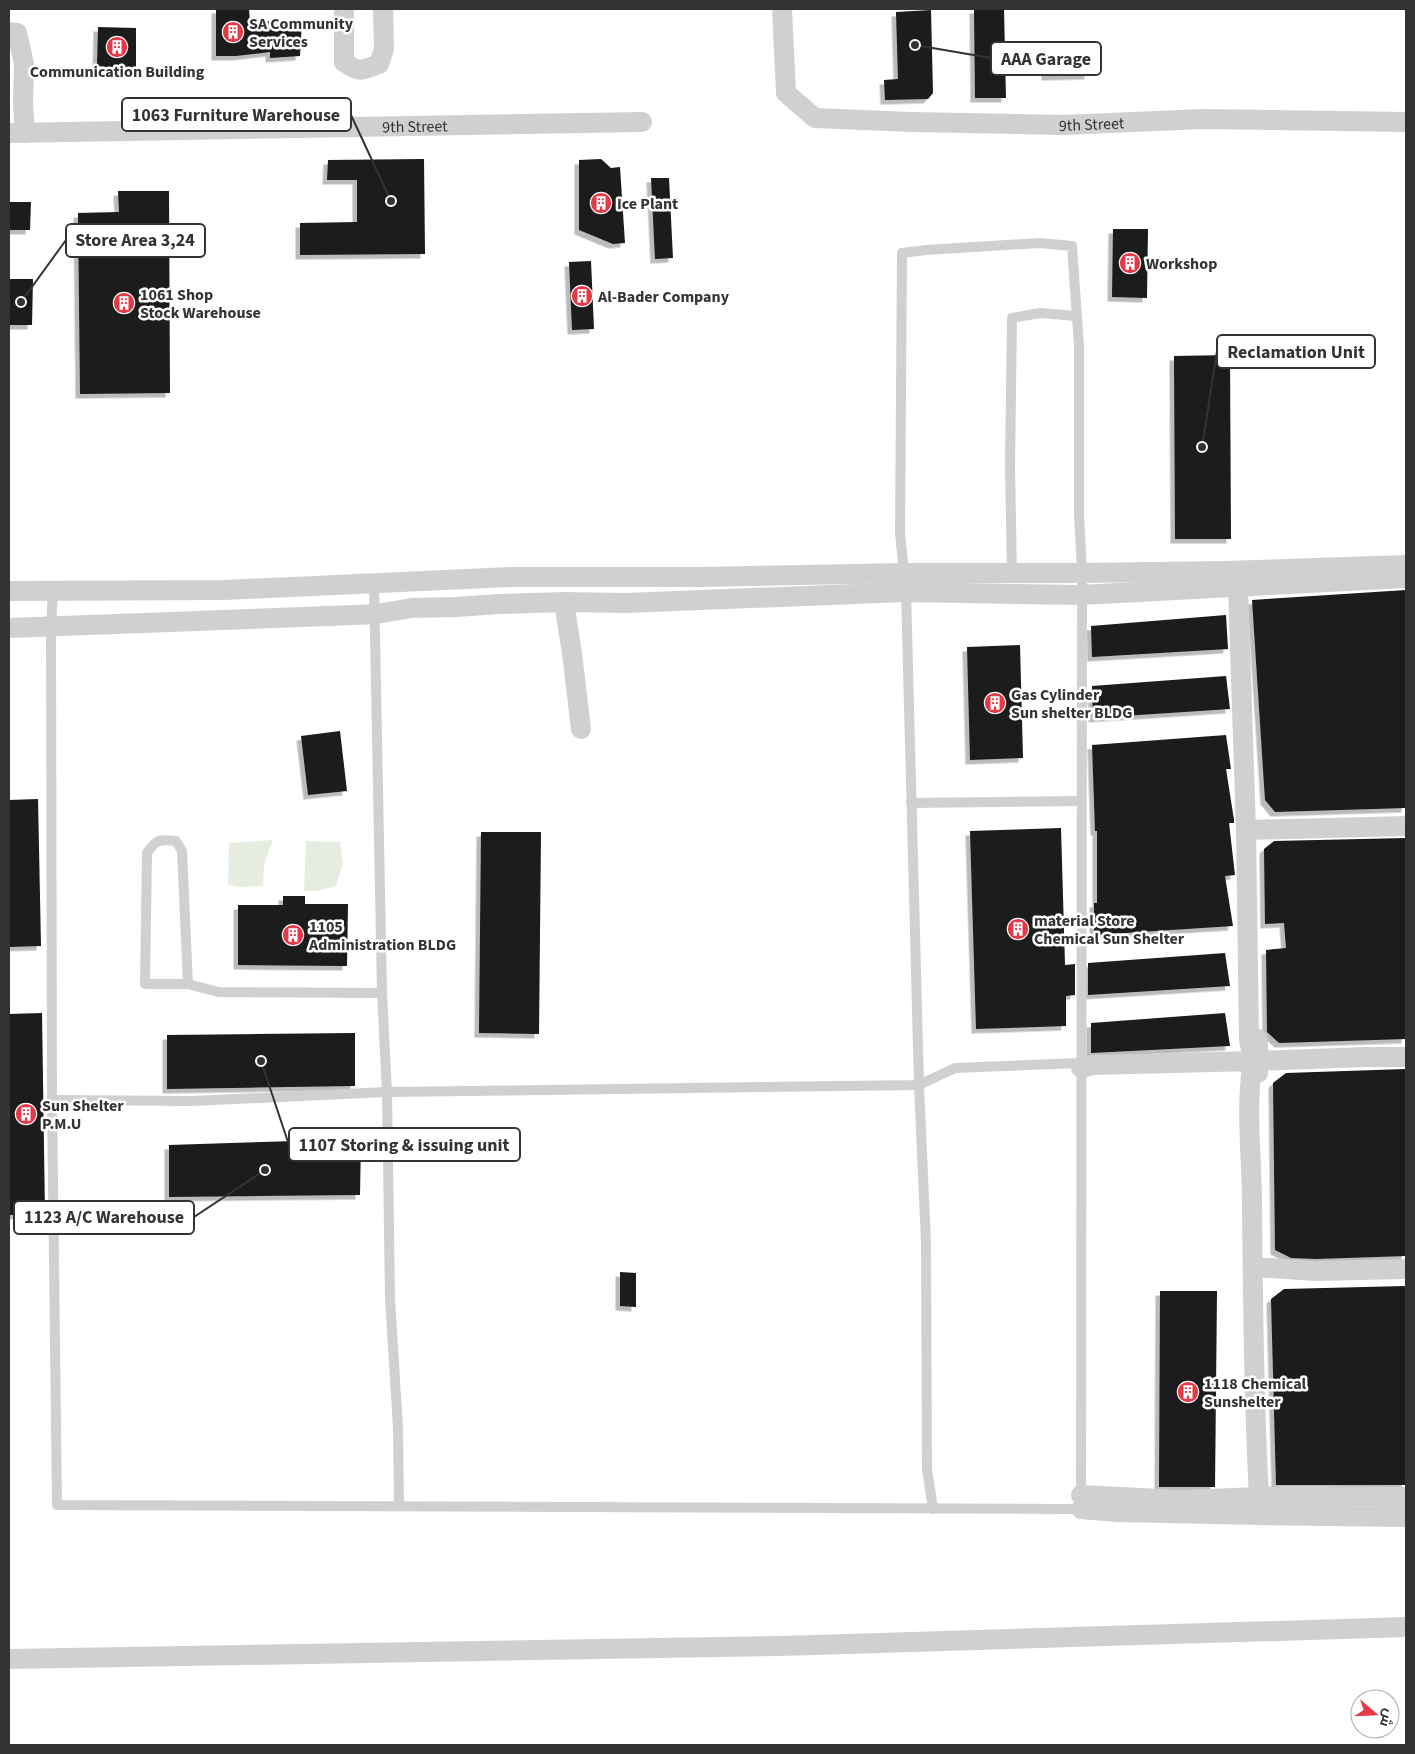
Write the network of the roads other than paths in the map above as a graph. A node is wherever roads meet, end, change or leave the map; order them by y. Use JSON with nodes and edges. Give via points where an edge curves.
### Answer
{"nodes":[{"id":1,"x":344,"y":9,"type":"edge"},
{"id":2,"x":383,"y":9,"type":"edge"},
{"id":3,"x":782,"y":9,"type":"edge"},
{"id":4,"x":9,"y":32,"type":"edge"},
{"id":5,"x":642,"y":122,"type":"dead end"},
{"id":6,"x":1406,"y":122,"type":"edge"},
{"id":7,"x":17,"y":133,"type":"edge"},
{"id":8,"x":1076,"y":316,"type":"junction"},
{"id":9,"x":1406,"y":565,"type":"edge"},
{"id":10,"x":1012,"y":573,"type":"junction"},
{"id":11,"x":1082,"y":573,"type":"junction"},
{"id":12,"x":1406,"y":578,"type":"edge"},
{"id":13,"x":905,"y":582,"type":"junction"},
{"id":14,"x":374,"y":584,"type":"junction"},
{"id":15,"x":1242,"y":587,"type":"junction"},
{"id":16,"x":53,"y":590,"type":"junction"},
{"id":17,"x":9,"y":591,"type":"edge"},
{"id":18,"x":1013,"y":593,"type":"junction"},
{"id":19,"x":1080,"y":595,"type":"junction"},
{"id":20,"x":564,"y":602,"type":"junction"},
{"id":21,"x":376,"y":614,"type":"junction"},
{"id":22,"x":51,"y":627,"type":"junction"},
{"id":23,"x":9,"y":628,"type":"edge"},
{"id":24,"x":581,"y":729,"type":"dead end"},
{"id":25,"x":1081,"y":801,"type":"junction"},
{"id":26,"x":912,"y":803,"type":"junction"},
{"id":27,"x":1406,"y":818,"type":"edge"},
{"id":28,"x":1251,"y":824,"type":"junction"},
{"id":29,"x":1406,"y":826,"type":"edge"},
{"id":30,"x":188,"y":984,"type":"junction"},
{"id":31,"x":382,"y":993,"type":"junction"},
{"id":32,"x":1406,"y":1048,"type":"edge"},
{"id":33,"x":1255,"y":1052,"type":"junction"},
{"id":34,"x":1406,"y":1057,"type":"edge"},
{"id":35,"x":1081,"y":1062,"type":"junction"},
{"id":36,"x":919,"y":1085,"type":"junction"},
{"id":37,"x":387,"y":1092,"type":"junction"},
{"id":38,"x":52,"y":1100,"type":"junction"},
{"id":39,"x":1406,"y":1269,"type":"edge"},
{"id":40,"x":1256,"y":1274,"type":"junction"},
{"id":41,"x":1406,"y":1277,"type":"edge"},
{"id":42,"x":1406,"y":1497,"type":"edge"},
{"id":43,"x":1081,"y":1502,"type":"junction"},
{"id":44,"x":399,"y":1506,"type":"junction"},
{"id":45,"x":1264,"y":1506,"type":"junction"},
{"id":46,"x":933,"y":1509,"type":"junction"},
{"id":47,"x":1406,"y":1516,"type":"edge"},
{"id":48,"x":1406,"y":1627,"type":"edge"},
{"id":49,"x":9,"y":1659,"type":"edge"}],
"edges":[{"from":1,"to":2,"type":"street","via":[[344,62],[355,70],[379,64],[384,49]]},
{"from":3,"to":6,"type":"street","name":"9th Street","via":[[786,93],[815,118],[1063,125],[1203,120]]},
{"from":4,"to":7,"type":"street","via":[[17,33],[24,64],[23,104]]},
{"from":5,"to":7,"type":"street","name":"9th Street"},
{"from":8,"to":10,"type":"lane","via":[[1040,313],[1012,318]]},
{"from":8,"to":11,"type":"lane"},
{"from":8,"to":13,"type":"lane","via":[[1072,246],[1040,243],[902,253],[900,533]]},
{"from":9,"to":11,"type":"street"},
{"from":10,"to":11,"type":"street"},
{"from":10,"to":13,"type":"street"},
{"from":10,"to":18,"type":"lane"},
{"from":11,"to":19,"type":"lane"},
{"from":12,"to":15,"type":"street"},
{"from":13,"to":14,"type":"street","via":[[512,577]]},
{"from":13,"to":18,"type":"street"},
{"from":13,"to":20,"type":"street","via":[[625,603]]},
{"from":13,"to":26,"type":"lane"},
{"from":14,"to":16,"type":"street","via":[[224,590]]},
{"from":14,"to":21,"type":"lane"},
{"from":15,"to":19,"type":"street"},
{"from":15,"to":28,"type":"street"},
{"from":16,"to":17,"type":"street"},
{"from":16,"to":22,"type":"lane"},
{"from":18,"to":19,"type":"street"},
{"from":19,"to":25,"type":"lane"},
{"from":20,"to":21,"type":"street","via":[[412,608]]},
{"from":20,"to":24,"type":"street"},
{"from":21,"to":22,"type":"street"},
{"from":21,"to":31,"type":"lane"},
{"from":22,"to":23,"type":"street"},
{"from":22,"to":38,"type":"lane"},
{"from":25,"to":26,"type":"lane"},
{"from":25,"to":35,"type":"lane"},
{"from":26,"to":36,"type":"lane"},
{"from":27,"to":28,"type":"street","via":[[1264,819]]},
{"from":28,"to":29,"type":"street"},
{"from":28,"to":33,"type":"street","via":[[1249,1039]]},
{"from":30,"to":30,"type":"lane","via":[[182,851],[176,841],[162,839],[147,853],[145,984]]},
{"from":30,"to":31,"type":"lane","via":[[218,992]]},
{"from":31,"to":37,"type":"lane"},
{"from":32,"to":33,"type":"street"},
{"from":33,"to":34,"type":"street"},
{"from":33,"to":35,"type":"street","via":[[1104,1056]]},
{"from":33,"to":40,"type":"street","via":[[1249,1085]]},
{"from":35,"to":36,"type":"lane","via":[[955,1068]]},
{"from":35,"to":43,"type":"lane"},
{"from":36,"to":37,"type":"lane"},
{"from":36,"to":46,"type":"lane","via":[[926,1243],[927,1469]]},
{"from":37,"to":38,"type":"lane","via":[[192,1101]]},
{"from":37,"to":44,"type":"lane","via":[[390,1299]]},
{"from":38,"to":44,"type":"lane","via":[[57,1505]]},
{"from":39,"to":40,"type":"street"},
{"from":40,"to":41,"type":"street","via":[[1306,1278]]},
{"from":40,"to":45,"type":"street"},
{"from":42,"to":45,"type":"street"},
{"from":43,"to":45,"type":"street","via":[[1181,1500]]},
{"from":43,"to":46,"type":"lane"},
{"from":44,"to":46,"type":"lane"},
{"from":45,"to":47,"type":"street"},
{"from":48,"to":49,"type":"street","via":[[771,1646]]}]}
